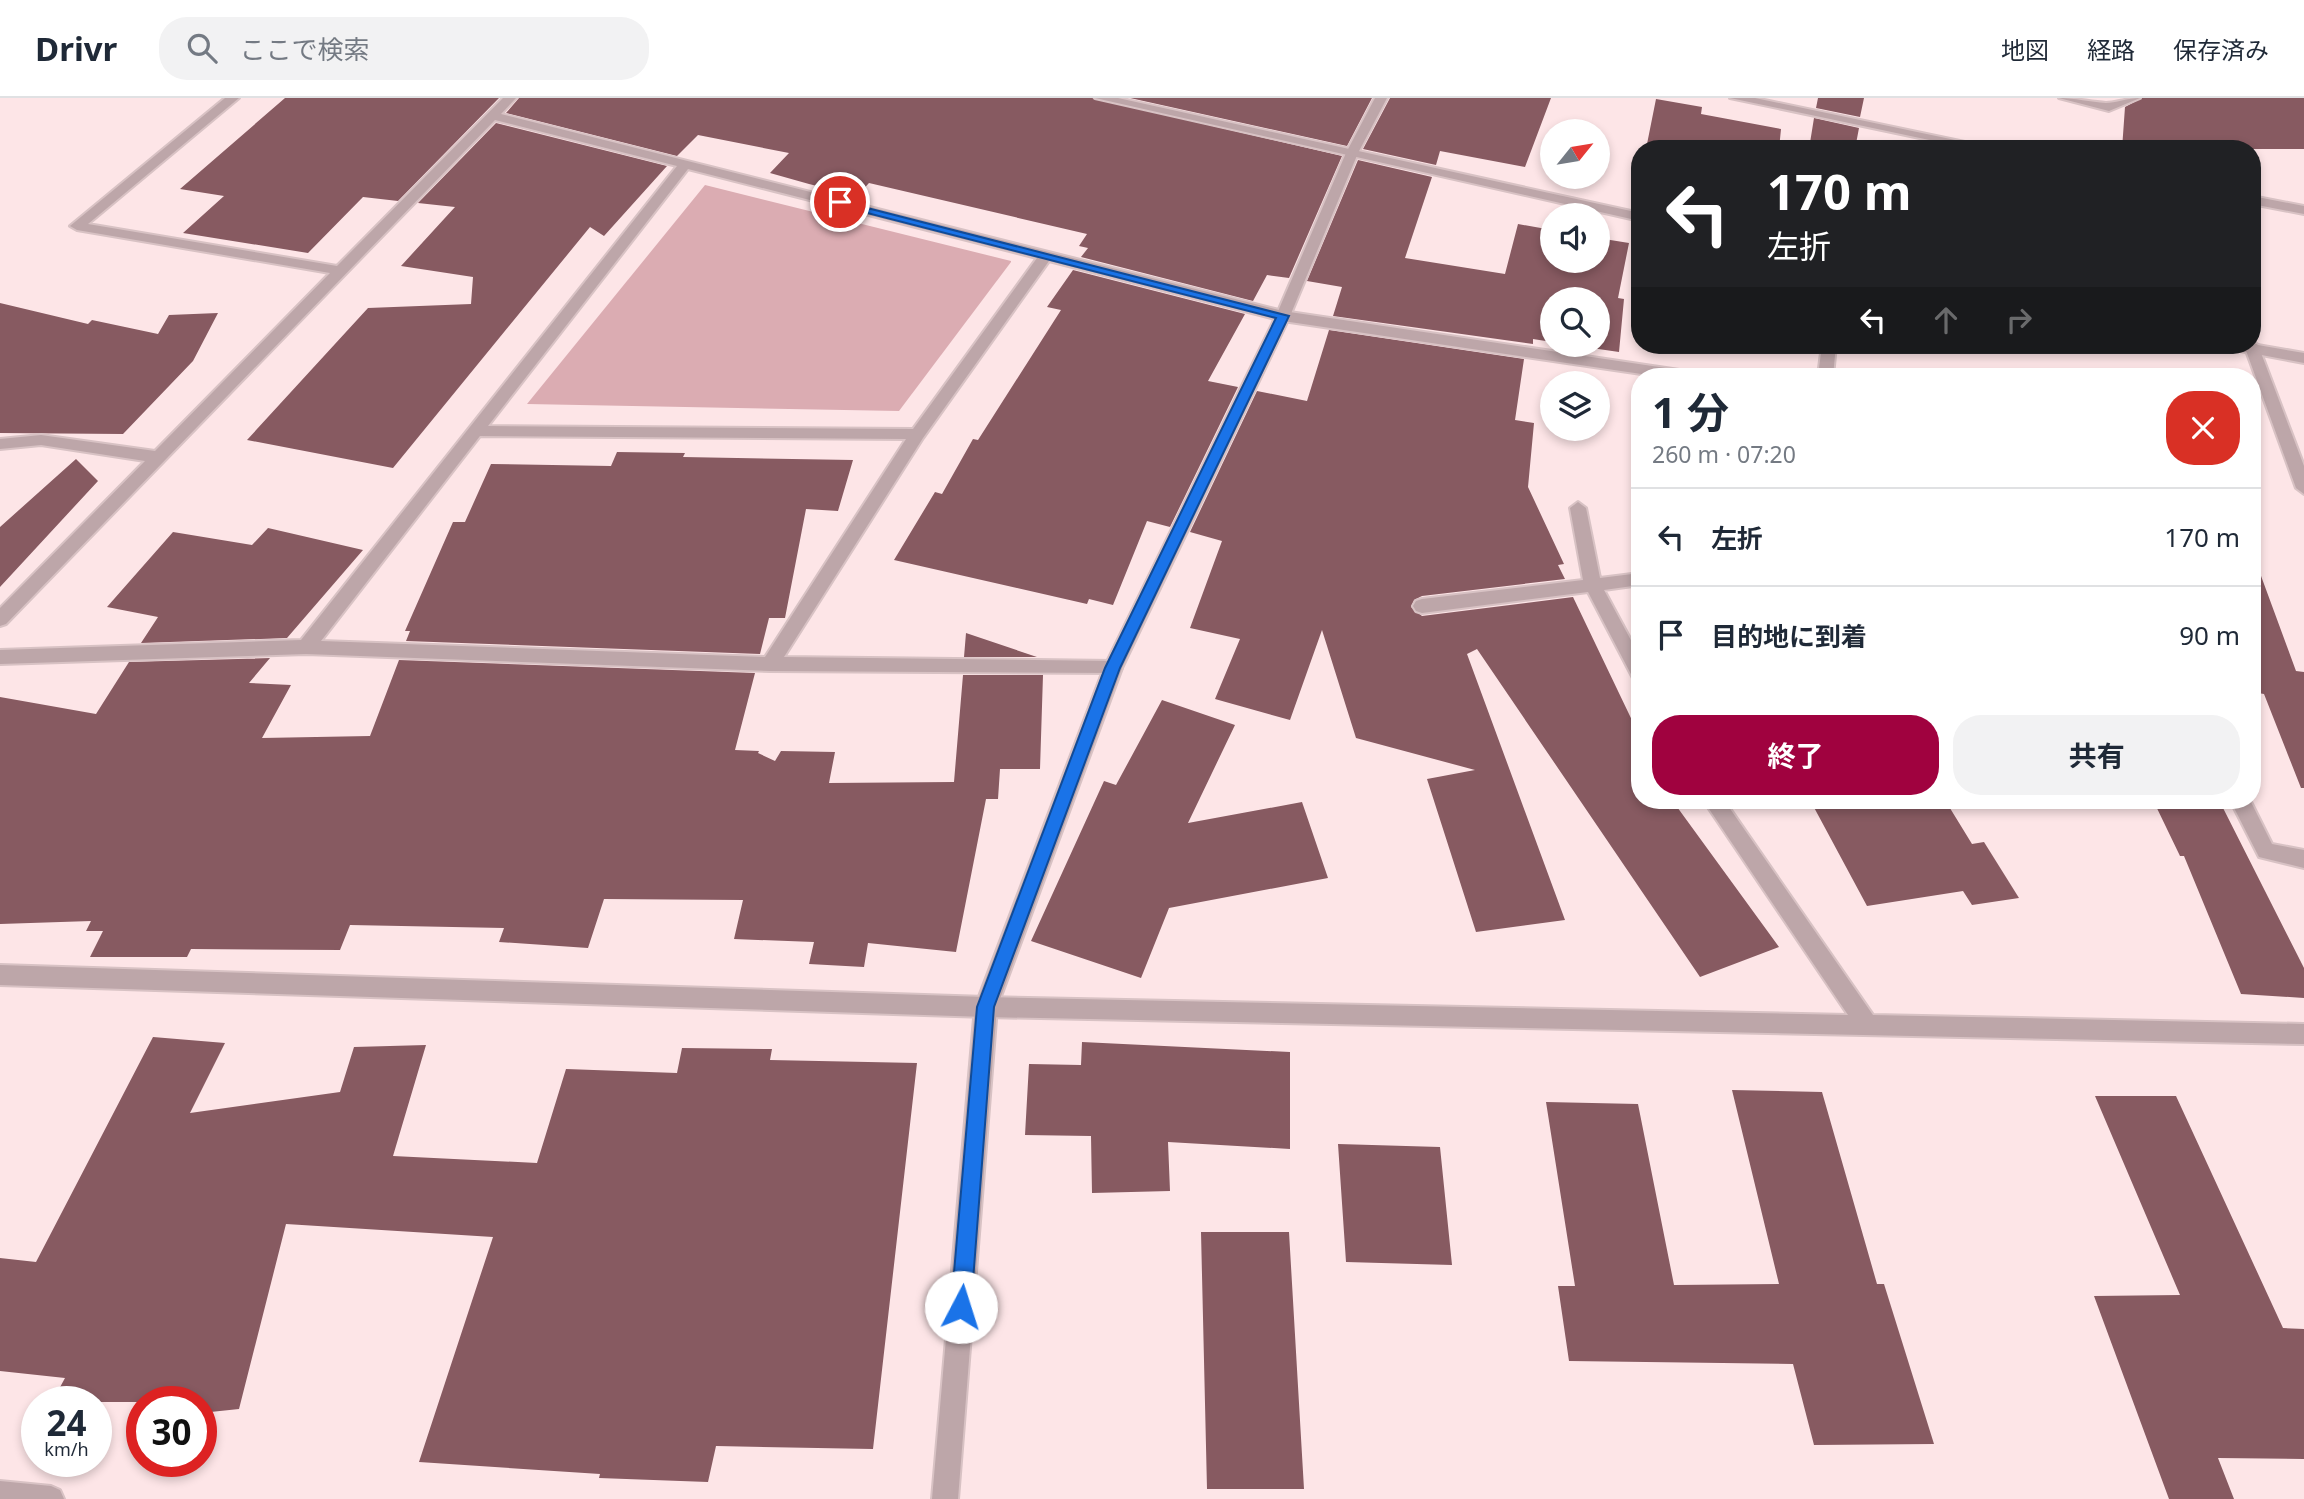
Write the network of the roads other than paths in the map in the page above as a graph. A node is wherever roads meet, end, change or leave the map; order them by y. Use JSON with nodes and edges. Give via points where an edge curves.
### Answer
{"nodes":[{"id":1,"x":233,"y":98,"type":"edge"},
{"id":2,"x":510,"y":98,"type":"edge"},
{"id":3,"x":1101,"y":98,"type":"edge"},
{"id":4,"x":1381,"y":98,"type":"edge"},
{"id":5,"x":1736,"y":98,"type":"edge"},
{"id":6,"x":2064,"y":98,"type":"edge"},
{"id":7,"x":2134,"y":98,"type":"edge"},
{"id":8,"x":493,"y":116,"type":"junction"},
{"id":9,"x":1947,"y":140,"type":"edge"},
{"id":10,"x":1352,"y":153,"type":"junction"},
{"id":11,"x":686,"y":163,"type":"junction"},
{"id":12,"x":2261,"y":202,"type":"edge"},
{"id":13,"x":2304,"y":210,"type":"edge"},
{"id":14,"x":1631,"y":214,"type":"edge"},
{"id":15,"x":1046,"y":254,"type":"junction"},
{"id":16,"x":341,"y":271,"type":"junction"},
{"id":17,"x":1283,"y":316,"type":"junction"},
{"id":18,"x":2261,"y":349,"type":"edge"},
{"id":19,"x":2304,"y":358,"type":"edge"},
{"id":20,"x":1632,"y":368,"type":"edge"},
{"id":21,"x":2261,"y":374,"type":"edge"},
{"id":22,"x":474,"y":431,"type":"junction"},
{"id":23,"x":918,"y":434,"type":"junction"},
{"id":24,"x":0,"y":444,"type":"edge"},
{"id":25,"x":156,"y":457,"type":"junction"},
{"id":26,"x":2304,"y":488,"type":"edge"},
{"id":27,"x":1578,"y":508,"type":"dead end"},
{"id":28,"x":1631,"y":580,"type":"edge"},
{"id":29,"x":1593,"y":585,"type":"junction"},
{"id":30,"x":1422,"y":606,"type":"dead end"},
{"id":31,"x":0,"y":619,"type":"edge"},
{"id":32,"x":306,"y":647,"type":"junction"},
{"id":33,"x":0,"y":657,"type":"edge"},
{"id":34,"x":1631,"y":658,"type":"edge"},
{"id":35,"x":771,"y":664,"type":"junction"},
{"id":36,"x":1113,"y":668,"type":"junction"},
{"id":37,"x":1719,"y":809,"type":"edge"},
{"id":38,"x":2245,"y":809,"type":"edge"},
{"id":39,"x":2304,"y":859,"type":"edge"},
{"id":40,"x":0,"y":975,"type":"edge"},
{"id":41,"x":986,"y":1007,"type":"junction"},
{"id":42,"x":1869,"y":1027,"type":"junction"},
{"id":43,"x":2304,"y":1034,"type":"edge"},
{"id":44,"x":0,"y":1493,"type":"edge"},
{"id":45,"x":51,"y":1499,"type":"edge"},
{"id":46,"x":945,"y":1499,"type":"edge"}],
"edges":[{"from":1,"to":16,"type":"street","via":[[77,226]]},
{"from":2,"to":8,"type":"street"},
{"from":3,"to":10,"type":"street"},
{"from":4,"to":10,"type":"street"},
{"from":5,"to":9,"type":"street"},
{"from":6,"to":7,"type":"street","via":[[2109,107]]},
{"from":8,"to":11,"type":"street"},
{"from":8,"to":16,"type":"street"},
{"from":10,"to":14,"type":"street"},
{"from":10,"to":17,"type":"street"},
{"from":11,"to":15,"type":"street"},
{"from":11,"to":22,"type":"street"},
{"from":12,"to":13,"type":"street"},
{"from":15,"to":17,"type":"street"},
{"from":15,"to":23,"type":"lane"},
{"from":16,"to":25,"type":"street"},
{"from":17,"to":20,"type":"street"},
{"from":17,"to":36,"type":"street"},
{"from":18,"to":19,"type":"street"},
{"from":21,"to":26,"type":"street"},
{"from":22,"to":23,"type":"street"},
{"from":22,"to":32,"type":"street"},
{"from":23,"to":35,"type":"lane"},
{"from":24,"to":25,"type":"street","via":[[41,440]]},
{"from":25,"to":31,"type":"street"},
{"from":27,"to":29,"type":"street"},
{"from":28,"to":29,"type":"street"},
{"from":29,"to":30,"type":"street"},
{"from":29,"to":34,"type":"street"},
{"from":32,"to":33,"type":"street"},
{"from":32,"to":35,"type":"street"},
{"from":35,"to":36,"type":"street"},
{"from":36,"to":41,"type":"street"},
{"from":37,"to":42,"type":"street"},
{"from":38,"to":39,"type":"street","via":[[2266,851]]},
{"from":40,"to":41,"type":"street"},
{"from":41,"to":42,"type":"street"},
{"from":41,"to":46,"type":"street"},
{"from":42,"to":43,"type":"street"},
{"from":44,"to":45,"type":"street"}]}
